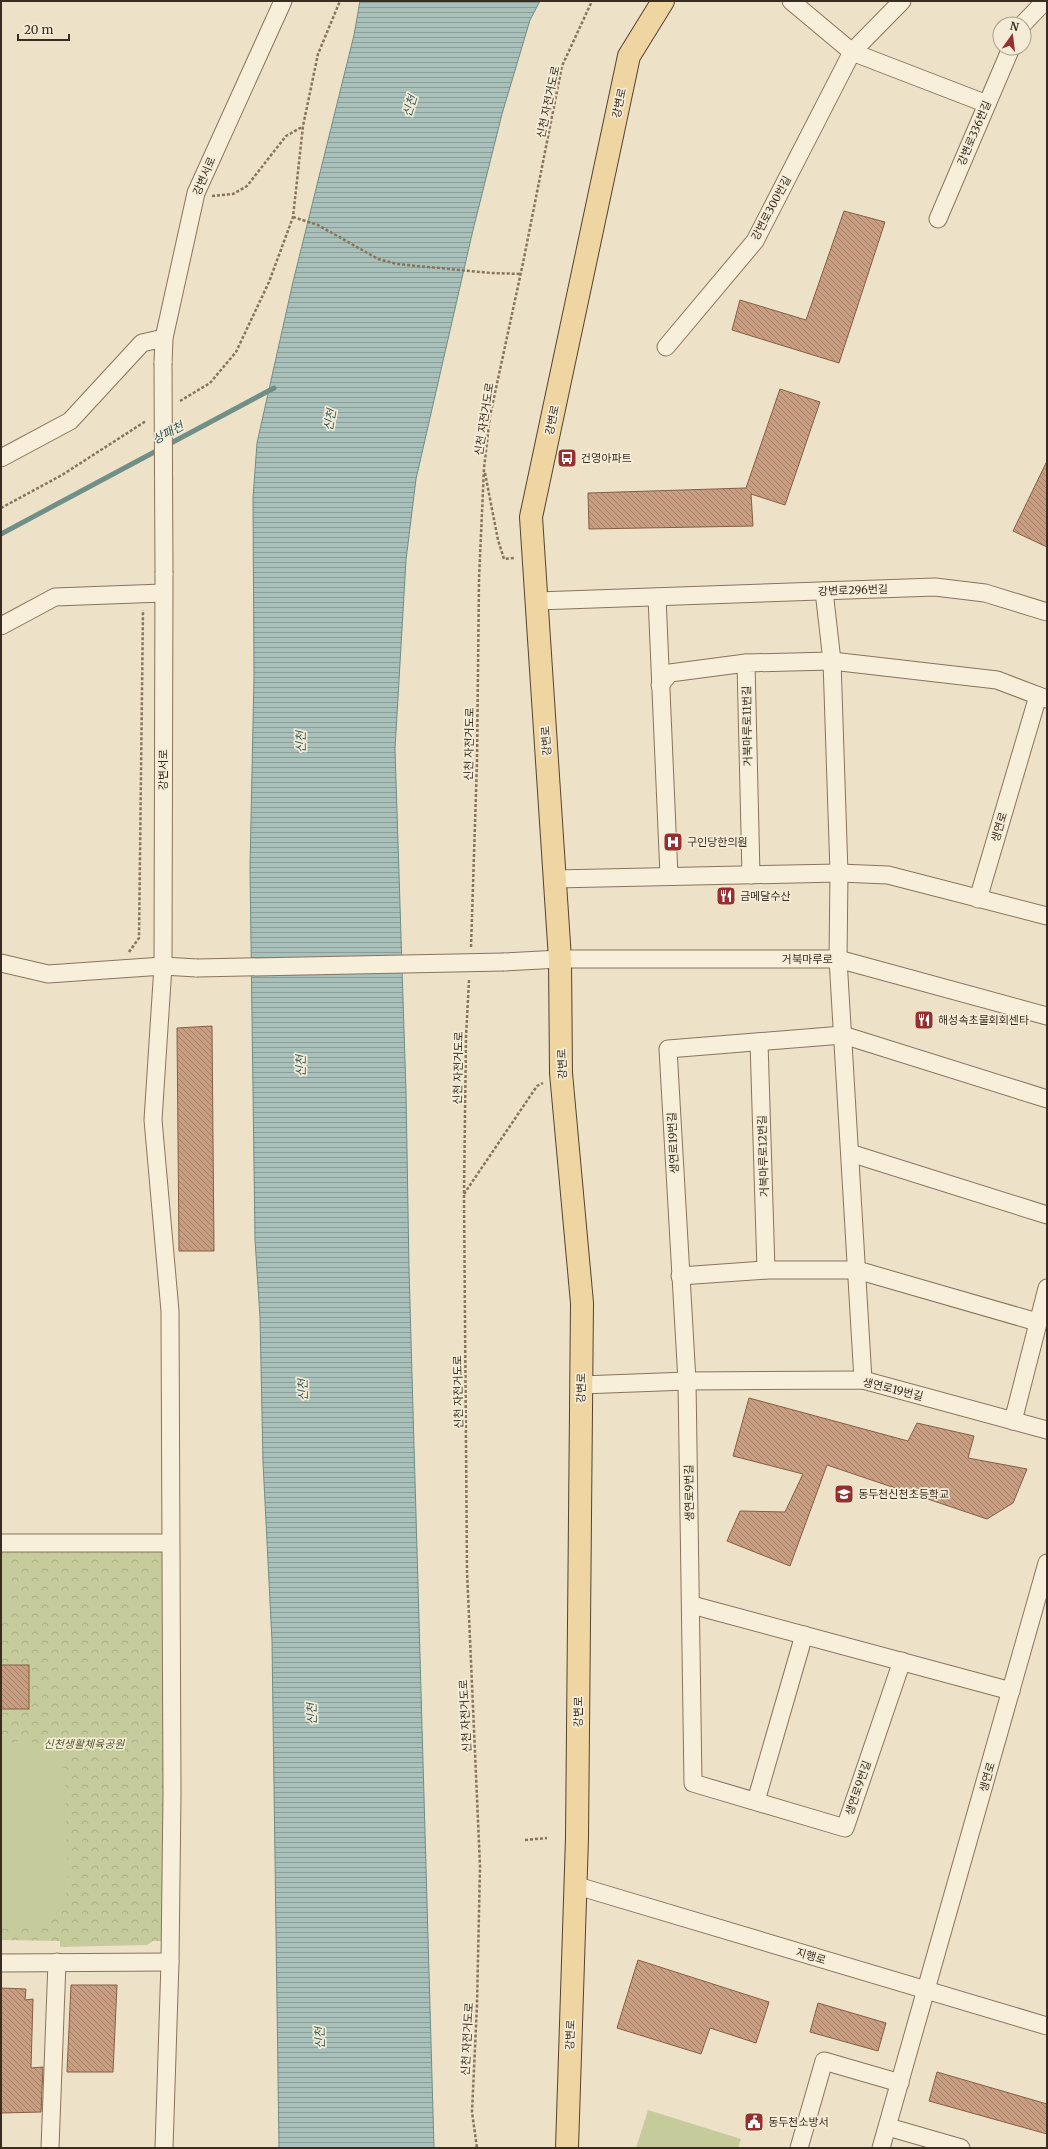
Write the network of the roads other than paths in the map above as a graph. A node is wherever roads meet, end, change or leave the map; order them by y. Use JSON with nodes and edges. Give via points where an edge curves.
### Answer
{"nodes":[{"id":1,"x":283,"y":1,"type":"edge"},
{"id":2,"x":663,"y":1,"type":"edge"},
{"id":3,"x":791,"y":1,"type":"edge"},
{"id":4,"x":902,"y":1,"type":"edge"},
{"id":5,"x":1045,"y":1,"type":"edge"},
{"id":6,"x":1031,"y":16,"type":"edge"},
{"id":7,"x":852,"y":52,"type":"junction"},
{"id":8,"x":1007,"y":56,"type":"edge"},
{"id":9,"x":987,"y":104,"type":"junction"},
{"id":10,"x":938,"y":219,"type":"dead end"},
{"id":11,"x":164,"y":338,"type":"junction"},
{"id":12,"x":666,"y":347,"type":"dead end"},
{"id":13,"x":1,"y":458,"type":"edge"},
{"id":14,"x":824,"y":591,"type":"junction"},
{"id":15,"x":164,"y":593,"type":"junction"},
{"id":16,"x":657,"y":597,"type":"junction"},
{"id":17,"x":537,"y":601,"type":"junction"},
{"id":18,"x":1047,"y":612,"type":"edge"},
{"id":19,"x":1,"y":626,"type":"edge"},
{"id":20,"x":832,"y":661,"type":"junction"},
{"id":21,"x":746,"y":664,"type":"junction"},
{"id":22,"x":660,"y":685,"type":"junction"},
{"id":23,"x":1043,"y":697,"type":"edge"},
{"id":24,"x":839,"y":873,"type":"junction"},
{"id":25,"x":751,"y":875,"type":"junction"},
{"id":26,"x":669,"y":876,"type":"junction"},
{"id":27,"x":555,"y":879,"type":"junction"},
{"id":28,"x":978,"y":899,"type":"junction"},
{"id":29,"x":1047,"y":916,"type":"edge"},
{"id":30,"x":560,"y":959,"type":"junction"},
{"id":31,"x":838,"y":959,"type":"junction"},
{"id":32,"x":1,"y":963,"type":"edge"},
{"id":33,"x":163,"y":966,"type":"junction"},
{"id":34,"x":1047,"y":1016,"type":"edge"},
{"id":35,"x":843,"y":1035,"type":"junction"},
{"id":36,"x":759,"y":1042,"type":"junction"},
{"id":37,"x":1047,"y":1099,"type":"edge"},
{"id":38,"x":850,"y":1153,"type":"junction"},
{"id":39,"x":1047,"y":1215,"type":"edge"},
{"id":40,"x":766,"y":1270,"type":"junction"},
{"id":41,"x":857,"y":1270,"type":"junction"},
{"id":42,"x":680,"y":1276,"type":"junction"},
{"id":43,"x":1047,"y":1288,"type":"edge"},
{"id":44,"x":1037,"y":1322,"type":"junction"},
{"id":45,"x":863,"y":1380,"type":"junction"},
{"id":46,"x":687,"y":1381,"type":"junction"},
{"id":47,"x":581,"y":1385,"type":"junction"},
{"id":48,"x":1013,"y":1421,"type":"junction"},
{"id":49,"x":1047,"y":1430,"type":"edge"},
{"id":50,"x":1,"y":1543,"type":"edge"},
{"id":51,"x":170,"y":1543,"type":"junction"},
{"id":52,"x":1047,"y":1563,"type":"edge"},
{"id":53,"x":692,"y":1605,"type":"junction"},
{"id":54,"x":804,"y":1635,"type":"junction"},
{"id":55,"x":902,"y":1661,"type":"junction"},
{"id":56,"x":1011,"y":1690,"type":"junction"},
{"id":57,"x":756,"y":1801,"type":"junction"},
{"id":58,"x":574,"y":1885,"type":"junction"},
{"id":59,"x":57,"y":1962,"type":"junction"},
{"id":60,"x":170,"y":1962,"type":"junction"},
{"id":61,"x":1,"y":1963,"type":"edge"},
{"id":62,"x":926,"y":1991,"type":"junction"},
{"id":63,"x":1047,"y":2026,"type":"edge"},
{"id":64,"x":900,"y":2083,"type":"junction"},
{"id":65,"x":888,"y":2126,"type":"junction"},
{"id":66,"x":50,"y":2148,"type":"edge"},
{"id":67,"x":164,"y":2148,"type":"edge"},
{"id":68,"x":567,"y":2148,"type":"edge"},
{"id":69,"x":799,"y":2148,"type":"edge"},
{"id":70,"x":881,"y":2148,"type":"edge"},
{"id":71,"x":961,"y":2148,"type":"edge"}],
"edges":[{"from":1,"to":11,"type":"street","name":"강변서로","via":[[196,193]]},
{"from":2,"to":17,"type":"main road","name":"강변로","via":[[629,56],[531,517]]},
{"from":3,"to":7,"type":"street"},
{"from":4,"to":7,"type":"street","name":"강변로300번길"},
{"from":5,"to":6,"type":"street"},
{"from":7,"to":9,"type":"street"},
{"from":7,"to":12,"type":"street","name":"강변로300번길","via":[[754,241]]},
{"from":8,"to":9,"type":"street","name":"강변로336번길"},
{"from":9,"to":10,"type":"street","name":"강변로336번길"},
{"from":11,"to":13,"type":"street","via":[[142,343],[70,421]]},
{"from":11,"to":15,"type":"street","name":"강변서로","bridge":true},
{"from":14,"to":16,"type":"street","name":"강변로296번길"},
{"from":14,"to":18,"type":"street","name":"강변로296번길","via":[[935,588],[985,592]]},
{"from":14,"to":20,"type":"street"},
{"from":15,"to":19,"type":"street","via":[[54,598]]},
{"from":15,"to":33,"type":"street","name":"강변서로"},
{"from":16,"to":17,"type":"street","name":"강변로296번길"},
{"from":16,"to":22,"type":"street"},
{"from":17,"to":27,"type":"main road","name":"강변로"},
{"from":20,"to":21,"type":"street"},
{"from":20,"to":23,"type":"street","via":[[997,680]]},
{"from":20,"to":24,"type":"street"},
{"from":21,"to":22,"type":"street","via":[[670,673]]},
{"from":21,"to":25,"type":"street","name":"거북마루로11번길"},
{"from":22,"to":26,"type":"street"},
{"from":23,"to":28,"type":"street","name":"생연로"},
{"from":24,"to":25,"type":"street"},
{"from":24,"to":28,"type":"street","via":[[888,875]]},
{"from":24,"to":31,"type":"street"},
{"from":25,"to":26,"type":"street"},
{"from":26,"to":27,"type":"street"},
{"from":27,"to":30,"type":"main road","name":"강변로"},
{"from":28,"to":29,"type":"street"},
{"from":30,"to":31,"type":"street","name":"거북마루로"},
{"from":30,"to":33,"type":"street","name":"거북마루로","bridge":true,"via":[[197,968]]},
{"from":30,"to":47,"type":"main road","name":"강변로","via":[[561,1073],[582,1303]]},
{"from":31,"to":34,"type":"street","name":"거북마루로"},
{"from":31,"to":35,"type":"street"},
{"from":32,"to":33,"type":"street","name":"거북마루로","via":[[48,974]]},
{"from":33,"to":51,"type":"street","name":"강변서로","via":[[153,1120],[170,1311]]},
{"from":35,"to":36,"type":"street"},
{"from":35,"to":37,"type":"street"},
{"from":35,"to":38,"type":"street"},
{"from":36,"to":40,"type":"street","name":"거북마루로12번길"},
{"from":36,"to":42,"type":"street","name":"생연로19번길","via":[[668,1049]]},
{"from":38,"to":39,"type":"street"},
{"from":38,"to":41,"type":"street"},
{"from":40,"to":41,"type":"street"},
{"from":40,"to":42,"type":"street"},
{"from":41,"to":44,"type":"street"},
{"from":41,"to":45,"type":"street"},
{"from":42,"to":46,"type":"street","name":"생연로19번길"},
{"from":43,"to":44,"type":"street"},
{"from":44,"to":48,"type":"street"},
{"from":45,"to":46,"type":"street","name":"생연로19번길"},
{"from":45,"to":48,"type":"street","name":"생연로19번길"},
{"from":46,"to":47,"type":"street","name":"생연로19번길"},
{"from":46,"to":53,"type":"street","name":"생연로9번길"},
{"from":47,"to":58,"type":"main road","name":"강변로","via":[[577,1838]]},
{"from":48,"to":49,"type":"street","name":"생연로19번길"},
{"from":50,"to":51,"type":"street"},
{"from":51,"to":60,"type":"street","name":"강변서로"},
{"from":52,"to":56,"type":"street","name":"생연로"},
{"from":53,"to":54,"type":"street"},
{"from":53,"to":57,"type":"street","name":"생연로9번길","via":[[693,1783]]},
{"from":54,"to":55,"type":"street"},
{"from":54,"to":57,"type":"street"},
{"from":55,"to":56,"type":"street"},
{"from":55,"to":57,"type":"street","name":"생연로9번길","via":[[845,1828]]},
{"from":56,"to":62,"type":"street","name":"생연로"},
{"from":58,"to":62,"type":"street","name":"지행로"},
{"from":58,"to":68,"type":"main road","name":"강변로"},
{"from":59,"to":60,"type":"street"},
{"from":59,"to":61,"type":"street"},
{"from":59,"to":66,"type":"street"},
{"from":60,"to":67,"type":"street","name":"강변서로"},
{"from":62,"to":63,"type":"street","name":"지행로"},
{"from":62,"to":64,"type":"street","name":"생연로"},
{"from":64,"to":65,"type":"street","name":"생연로"},
{"from":64,"to":69,"type":"street","via":[[824,2061]]},
{"from":65,"to":70,"type":"street","name":"생연로"},
{"from":65,"to":71,"type":"street"}]}
